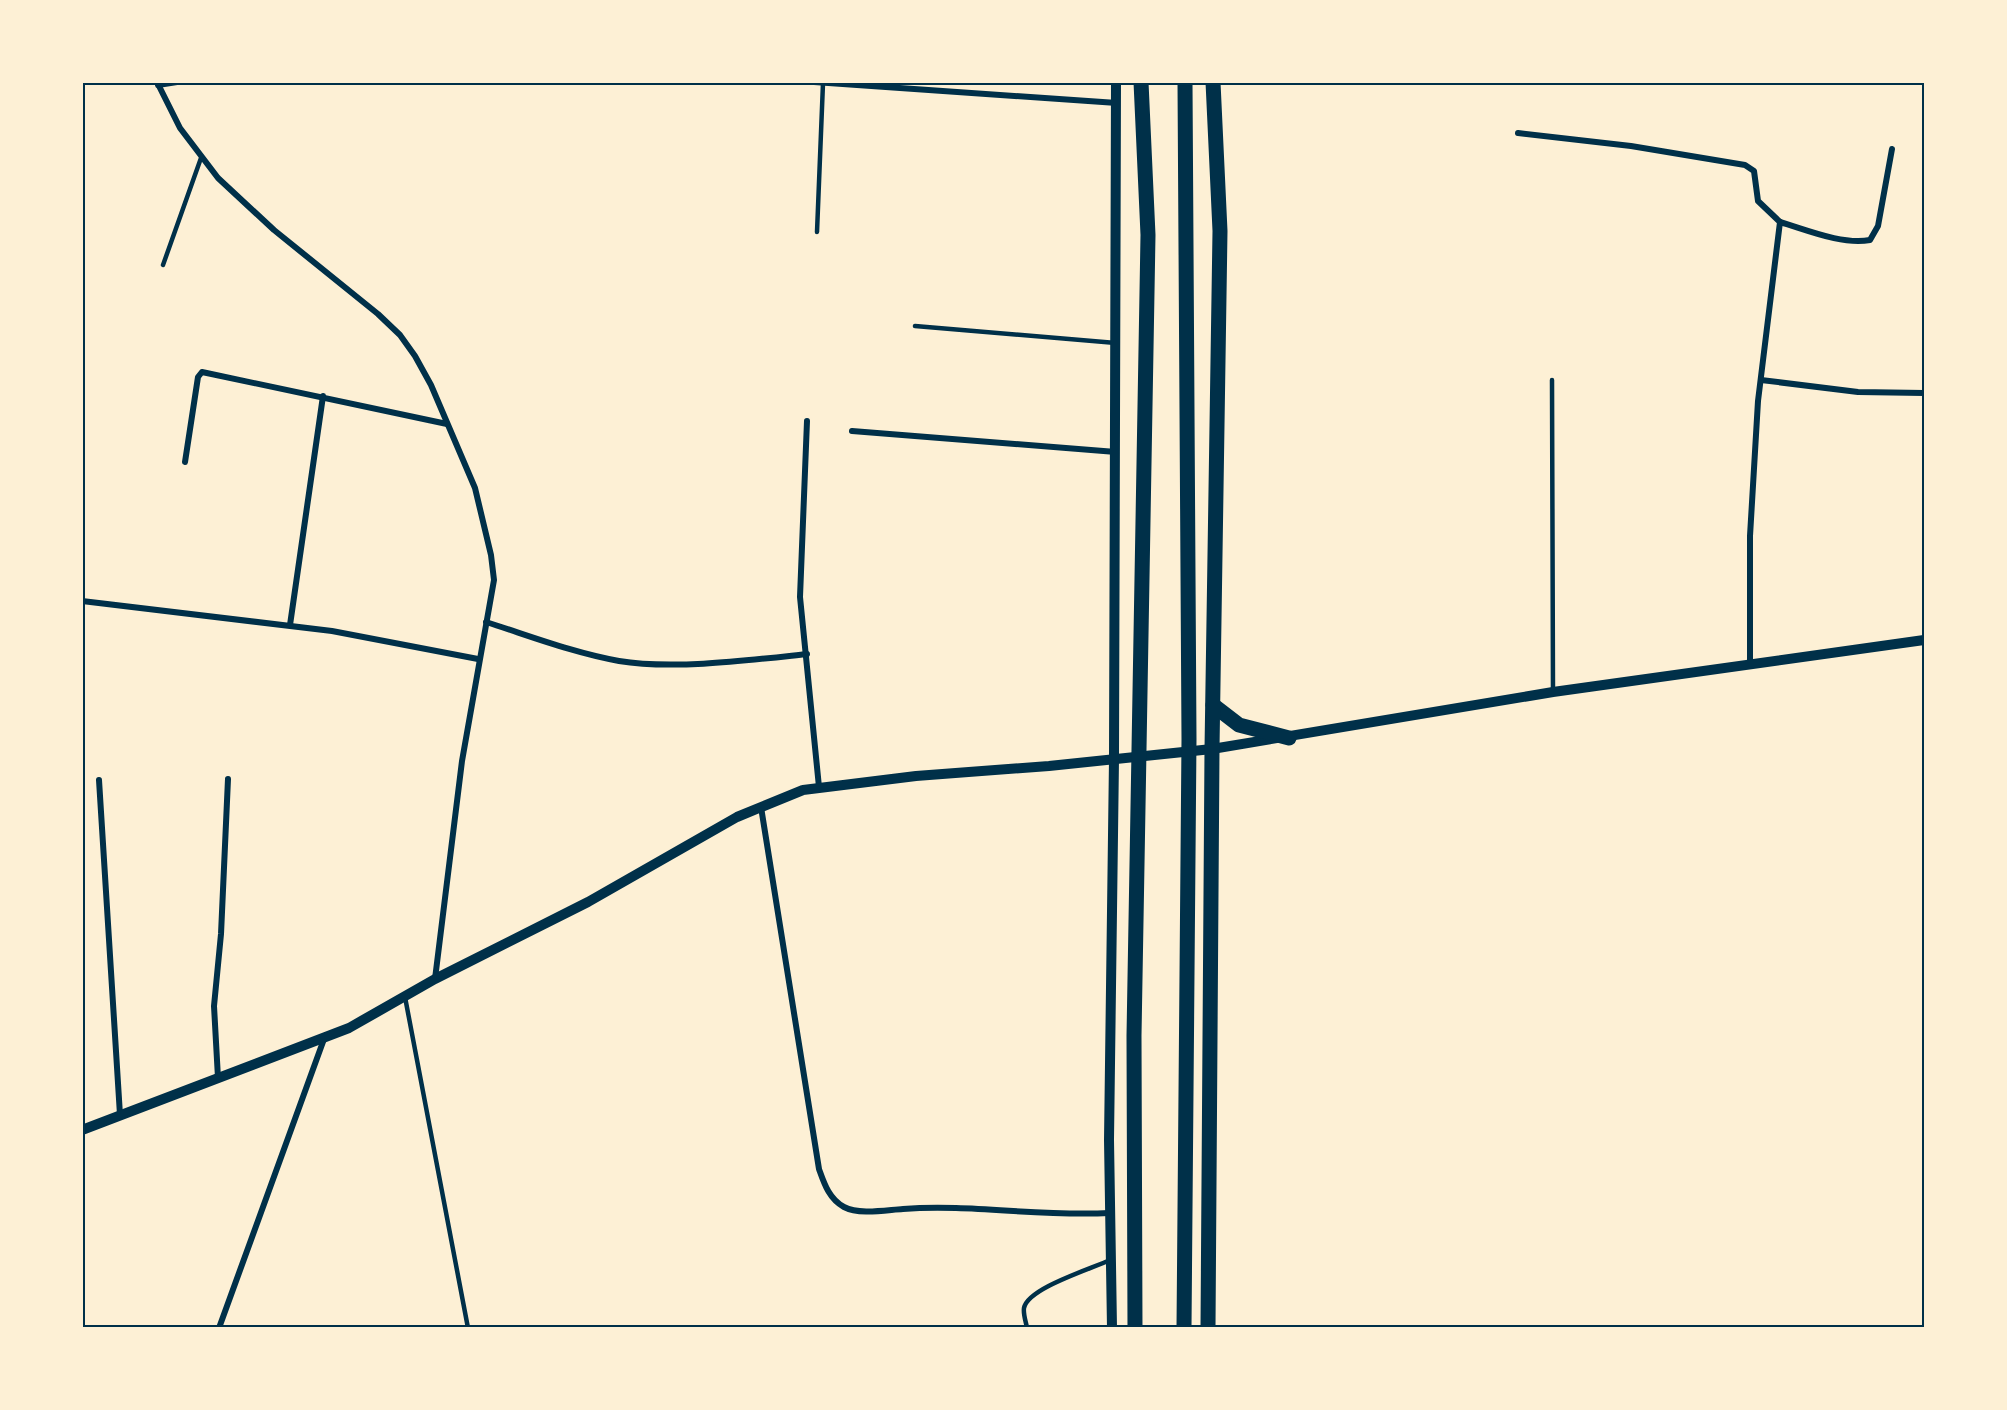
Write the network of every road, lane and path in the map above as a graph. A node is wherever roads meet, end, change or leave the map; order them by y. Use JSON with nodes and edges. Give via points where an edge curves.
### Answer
{"nodes":[{"id":1,"x":177,"y":82,"type":"edge"},
{"id":2,"x":814,"y":82,"type":"edge"},
{"id":3,"x":1116,"y":82,"type":"edge"},
{"id":4,"x":1142,"y":82,"type":"edge"},
{"id":5,"x":1185,"y":82,"type":"edge"},
{"id":6,"x":1213,"y":82,"type":"edge"},
{"id":7,"x":823,"y":83,"type":"edge"},
{"id":8,"x":158,"y":84,"type":"edge"},
{"id":9,"x":1117,"y":103,"type":"junction"},
{"id":10,"x":1518,"y":133,"type":"dead end"},
{"id":11,"x":1892,"y":149,"type":"dead end"},
{"id":12,"x":201,"y":158,"type":"junction"},
{"id":13,"x":1780,"y":222,"type":"junction"},
{"id":14,"x":817,"y":232,"type":"dead end"},
{"id":15,"x":163,"y":265,"type":"dead end"},
{"id":16,"x":915,"y":326,"type":"dead end"},
{"id":17,"x":1116,"y":343,"type":"junction"},
{"id":18,"x":1552,"y":380,"type":"dead end"},
{"id":19,"x":1761,"y":380,"type":"junction"},
{"id":20,"x":1924,"y":393,"type":"edge"},
{"id":21,"x":323,"y":396,"type":"junction"},
{"id":22,"x":807,"y":421,"type":"dead end"},
{"id":23,"x":447,"y":424,"type":"junction"},
{"id":24,"x":852,"y":431,"type":"dead end"},
{"id":25,"x":1116,"y":452,"type":"junction"},
{"id":26,"x":185,"y":462,"type":"dead end"},
{"id":27,"x":82,"y":601,"type":"edge"},
{"id":28,"x":486,"y":622,"type":"junction"},
{"id":29,"x":290,"y":625,"type":"junction"},
{"id":30,"x":1924,"y":640,"type":"edge"},
{"id":31,"x":807,"y":654,"type":"junction"},
{"id":32,"x":478,"y":659,"type":"junction"},
{"id":33,"x":1750,"y":664,"type":"junction"},
{"id":34,"x":1553,"y":692,"type":"junction"},
{"id":35,"x":1213,"y":705,"type":"junction"},
{"id":36,"x":1289,"y":738,"type":"junction"},
{"id":37,"x":1212,"y":743,"type":"junction"},
{"id":38,"x":1114,"y":759,"type":"junction"},
{"id":39,"x":228,"y":779,"type":"dead end"},
{"id":40,"x":99,"y":780,"type":"dead end"},
{"id":41,"x":819,"y":787,"type":"junction"},
{"id":42,"x":761,"y":806,"type":"junction"},
{"id":43,"x":435,"y":979,"type":"junction"},
{"id":44,"x":405,"y":997,"type":"junction"},
{"id":45,"x":324,"y":1039,"type":"junction"},
{"id":46,"x":218,"y":1078,"type":"junction"},
{"id":47,"x":120,"y":1115,"type":"junction"},
{"id":48,"x":82,"y":1130,"type":"edge"},
{"id":49,"x":1109,"y":1213,"type":"junction"},
{"id":50,"x":1110,"y":1260,"type":"junction"},
{"id":51,"x":219,"y":1328,"type":"edge"},
{"id":52,"x":468,"y":1328,"type":"edge"},
{"id":53,"x":1027,"y":1328,"type":"edge"},
{"id":54,"x":1112,"y":1328,"type":"edge"},
{"id":55,"x":1135,"y":1328,"type":"edge"},
{"id":56,"x":1185,"y":1328,"type":"edge"},
{"id":57,"x":1208,"y":1328,"type":"edge"}],
"edges":[{"from":1,"to":8,"type":"street"},
{"from":2,"to":7,"type":"street"},
{"from":3,"to":9,"type":"street"},
{"from":4,"to":55,"type":"main road","via":[[1148,235],[1134,1036]]},
{"from":5,"to":56,"type":"main road"},
{"from":6,"to":35,"type":"main road","via":[[1220,231]]},
{"from":7,"to":9,"type":"street"},
{"from":7,"to":14,"type":"lane"},
{"from":8,"to":12,"type":"street","via":[[180,128]]},
{"from":9,"to":17,"type":"street"},
{"from":10,"to":13,"type":"street","via":[[1745,165],[1754,171],[1760,205]]},
{"from":11,"to":13,"type":"street","via":[[1878,226],[1870,240],[1815,233]]},
{"from":12,"to":15,"type":"lane"},
{"from":12,"to":23,"type":"street","via":[[247,206],[400,335],[431,385]]},
{"from":13,"to":19,"type":"street"},
{"from":16,"to":17,"type":"lane"},
{"from":17,"to":25,"type":"street"},
{"from":18,"to":34,"type":"lane"},
{"from":19,"to":20,"type":"street","via":[[1858,392]]},
{"from":19,"to":33,"type":"street","via":[[1750,536]]},
{"from":21,"to":23,"type":"street"},
{"from":21,"to":26,"type":"street","via":[[200,372]]},
{"from":21,"to":29,"type":"street"},
{"from":22,"to":31,"type":"street","via":[[800,580]]},
{"from":23,"to":28,"type":"street","via":[[475,488],[491,555],[494,580]]},
{"from":24,"to":25,"type":"street"},
{"from":25,"to":38,"type":"street"},
{"from":27,"to":29,"type":"street"},
{"from":28,"to":31,"type":"street","via":[[635,663],[722,662]]},
{"from":28,"to":32,"type":"street"},
{"from":29,"to":32,"type":"street"},
{"from":30,"to":33,"type":"street"},
{"from":31,"to":41,"type":"street"},
{"from":32,"to":43,"type":"street"},
{"from":33,"to":34,"type":"street"},
{"from":34,"to":36,"type":"street"},
{"from":35,"to":36,"type":"main road","via":[[1239,725]]},
{"from":35,"to":37,"type":"main road"},
{"from":36,"to":37,"type":"street"},
{"from":37,"to":38,"type":"street"},
{"from":37,"to":57,"type":"main road"},
{"from":38,"to":41,"type":"street"},
{"from":38,"to":49,"type":"street"},
{"from":39,"to":46,"type":"street","via":[[214,1006]]},
{"from":40,"to":47,"type":"street"},
{"from":41,"to":42,"type":"street"},
{"from":42,"to":43,"type":"street","via":[[588,902]]},
{"from":42,"to":49,"type":"street","via":[[819,1169],[833,1198],[844,1207],[865,1210],[963,1207],[1068,1215]]},
{"from":43,"to":44,"type":"street"},
{"from":44,"to":45,"type":"street"},
{"from":44,"to":52,"type":"lane"},
{"from":45,"to":46,"type":"street"},
{"from":45,"to":51,"type":"street"},
{"from":46,"to":47,"type":"street"},
{"from":47,"to":48,"type":"street"},
{"from":49,"to":50,"type":"street"},
{"from":50,"to":53,"type":"lane","via":[[1030,1298],[1024,1308]]},
{"from":50,"to":54,"type":"street"}]}
